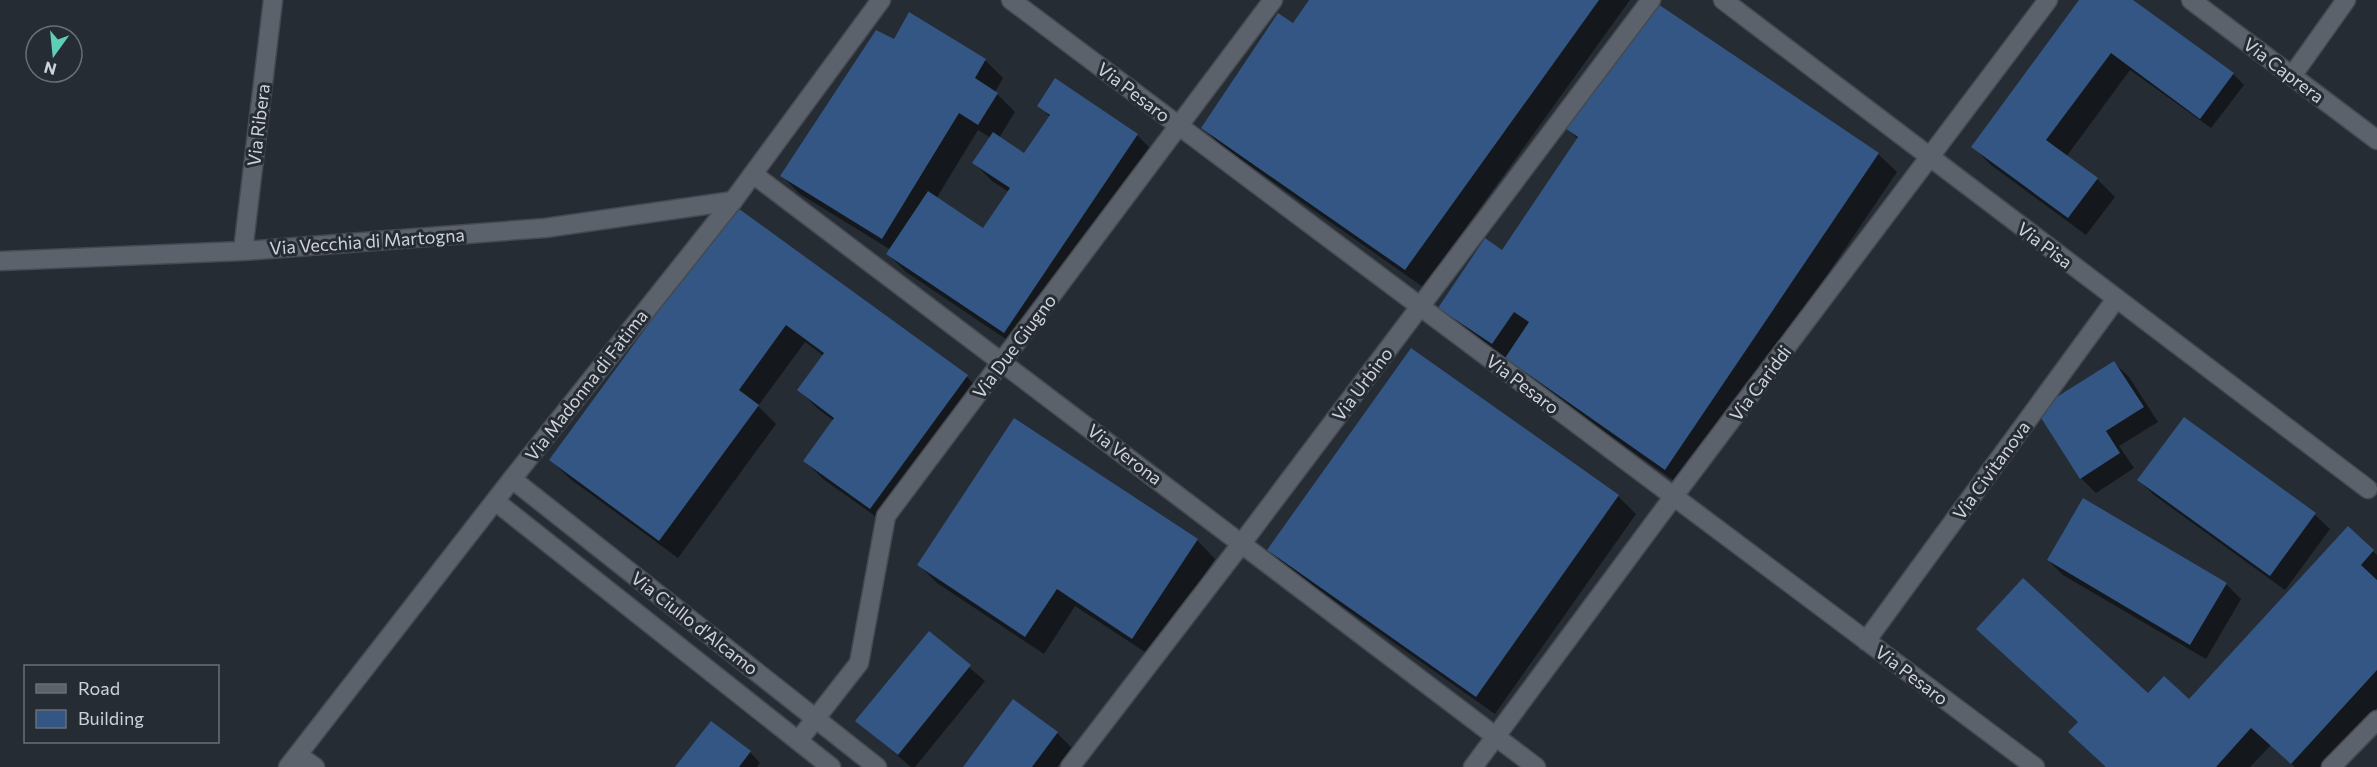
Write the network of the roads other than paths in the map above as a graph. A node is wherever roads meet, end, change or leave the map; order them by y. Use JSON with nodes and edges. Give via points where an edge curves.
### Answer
{"nodes":[{"id":1,"x":273,"y":0,"type":"edge"},
{"id":2,"x":881,"y":0,"type":"edge"},
{"id":3,"x":1011,"y":0,"type":"edge"},
{"id":4,"x":1273,"y":0,"type":"edge"},
{"id":5,"x":1651,"y":0,"type":"edge"},
{"id":6,"x":1723,"y":0,"type":"edge"},
{"id":7,"x":2048,"y":0,"type":"edge"},
{"id":8,"x":2191,"y":0,"type":"edge"},
{"id":9,"x":2346,"y":0,"type":"edge"},
{"id":10,"x":2292,"y":76,"type":"junction"},
{"id":11,"x":1179,"y":126,"type":"junction"},
{"id":12,"x":2377,"y":140,"type":"edge"},
{"id":13,"x":1930,"y":157,"type":"junction"},
{"id":14,"x":753,"y":174,"type":"junction"},
{"id":15,"x":733,"y":201,"type":"junction"},
{"id":16,"x":243,"y":251,"type":"junction"},
{"id":17,"x":0,"y":261,"type":"edge"},
{"id":18,"x":2116,"y":298,"type":"junction"},
{"id":19,"x":1420,"y":307,"type":"junction"},
{"id":20,"x":1003,"y":362,"type":"junction"},
{"id":21,"x":512,"y":478,"type":"junction"},
{"id":22,"x":2368,"y":489,"type":"dead end"},
{"id":23,"x":1674,"y":496,"type":"junction"},
{"id":24,"x":495,"y":501,"type":"junction"},
{"id":25,"x":1242,"y":543,"type":"junction"},
{"id":26,"x":1866,"y":640,"type":"junction"},
{"id":27,"x":816,"y":719,"type":"junction"},
{"id":28,"x":2377,"y":720,"type":"edge"},
{"id":29,"x":1496,"y":735,"type":"junction"},
{"id":30,"x":798,"y":741,"type":"junction"},
{"id":31,"x":293,"y":761,"type":"edge"},
{"id":32,"x":315,"y":767,"type":"edge"},
{"id":33,"x":831,"y":767,"type":"edge"},
{"id":34,"x":877,"y":767,"type":"edge"},
{"id":35,"x":1070,"y":767,"type":"edge"},
{"id":36,"x":1473,"y":767,"type":"edge"},
{"id":37,"x":1536,"y":767,"type":"edge"},
{"id":38,"x":2035,"y":767,"type":"edge"},
{"id":39,"x":2331,"y":767,"type":"edge"}],
"edges":[{"from":1,"to":16,"type":"street","name":"Via Ribera"},
{"from":2,"to":14,"type":"street","name":"Via Madonna di Fatima"},
{"from":3,"to":11,"type":"street","name":"Via Pesaro"},
{"from":4,"to":11,"type":"street","name":"Via Due Giugno"},
{"from":5,"to":19,"type":"street","name":"Via Urbino"},
{"from":6,"to":13,"type":"street","name":"Via Pisa"},
{"from":7,"to":13,"type":"street","name":"Via Cariddi"},
{"from":8,"to":10,"type":"street","name":"Via Caprera"},
{"from":9,"to":10,"type":"street"},
{"from":10,"to":12,"type":"street","name":"Via Caprera"},
{"from":11,"to":19,"type":"street","name":"Via Pesaro"},
{"from":11,"to":20,"type":"street","name":"Via Due Giugno"},
{"from":13,"to":18,"type":"street","name":"Via Pisa"},
{"from":13,"to":23,"type":"street","name":"Via Cariddi"},
{"from":14,"to":15,"type":"street","name":"Via Madonna di Fatima"},
{"from":14,"to":20,"type":"street","name":"Via Verona"},
{"from":15,"to":16,"type":"street","name":"Via Vecchia di Martogna","via":[[544,228]]},
{"from":15,"to":21,"type":"street","name":"Via Madonna di Fatima"},
{"from":16,"to":17,"type":"street","name":"Via Vecchia di Martogna"},
{"from":18,"to":22,"type":"street","name":"Via Pisa"},
{"from":18,"to":26,"type":"street","name":"Via Civitanova"},
{"from":19,"to":23,"type":"street","name":"Via Pesaro"},
{"from":19,"to":25,"type":"street","name":"Via Urbino"},
{"from":20,"to":25,"type":"street","name":"Via Verona"},
{"from":20,"to":27,"type":"street","name":"Via Due Giugno","via":[[886,516],[859,663]]},
{"from":21,"to":24,"type":"street","name":"Via Madonna di Fatima"},
{"from":21,"to":27,"type":"street","name":"Via Ciullo d'Alcamo"},
{"from":23,"to":26,"type":"street","name":"Via Pesaro"},
{"from":23,"to":29,"type":"street","name":"Via Cariddi"},
{"from":24,"to":30,"type":"street","name":"Via Ciullo d'Alcamo"},
{"from":24,"to":31,"type":"street","name":"Via Madonna di Fatima"},
{"from":25,"to":29,"type":"street","name":"Via Verona"},
{"from":25,"to":35,"type":"street","name":"Via Urbino"},
{"from":26,"to":38,"type":"street","name":"Via Pesaro"},
{"from":27,"to":30,"type":"street","name":"Via Due Giugno"},
{"from":27,"to":34,"type":"street","name":"Via Ciullo d'Alcamo"},
{"from":28,"to":39,"type":"street"},
{"from":29,"to":36,"type":"street","name":"Via Cariddi"},
{"from":29,"to":37,"type":"street","name":"Via Verona"},
{"from":30,"to":33,"type":"street","name":"Via Ciullo d'Alcamo"},
{"from":31,"to":32,"type":"street"}]}
